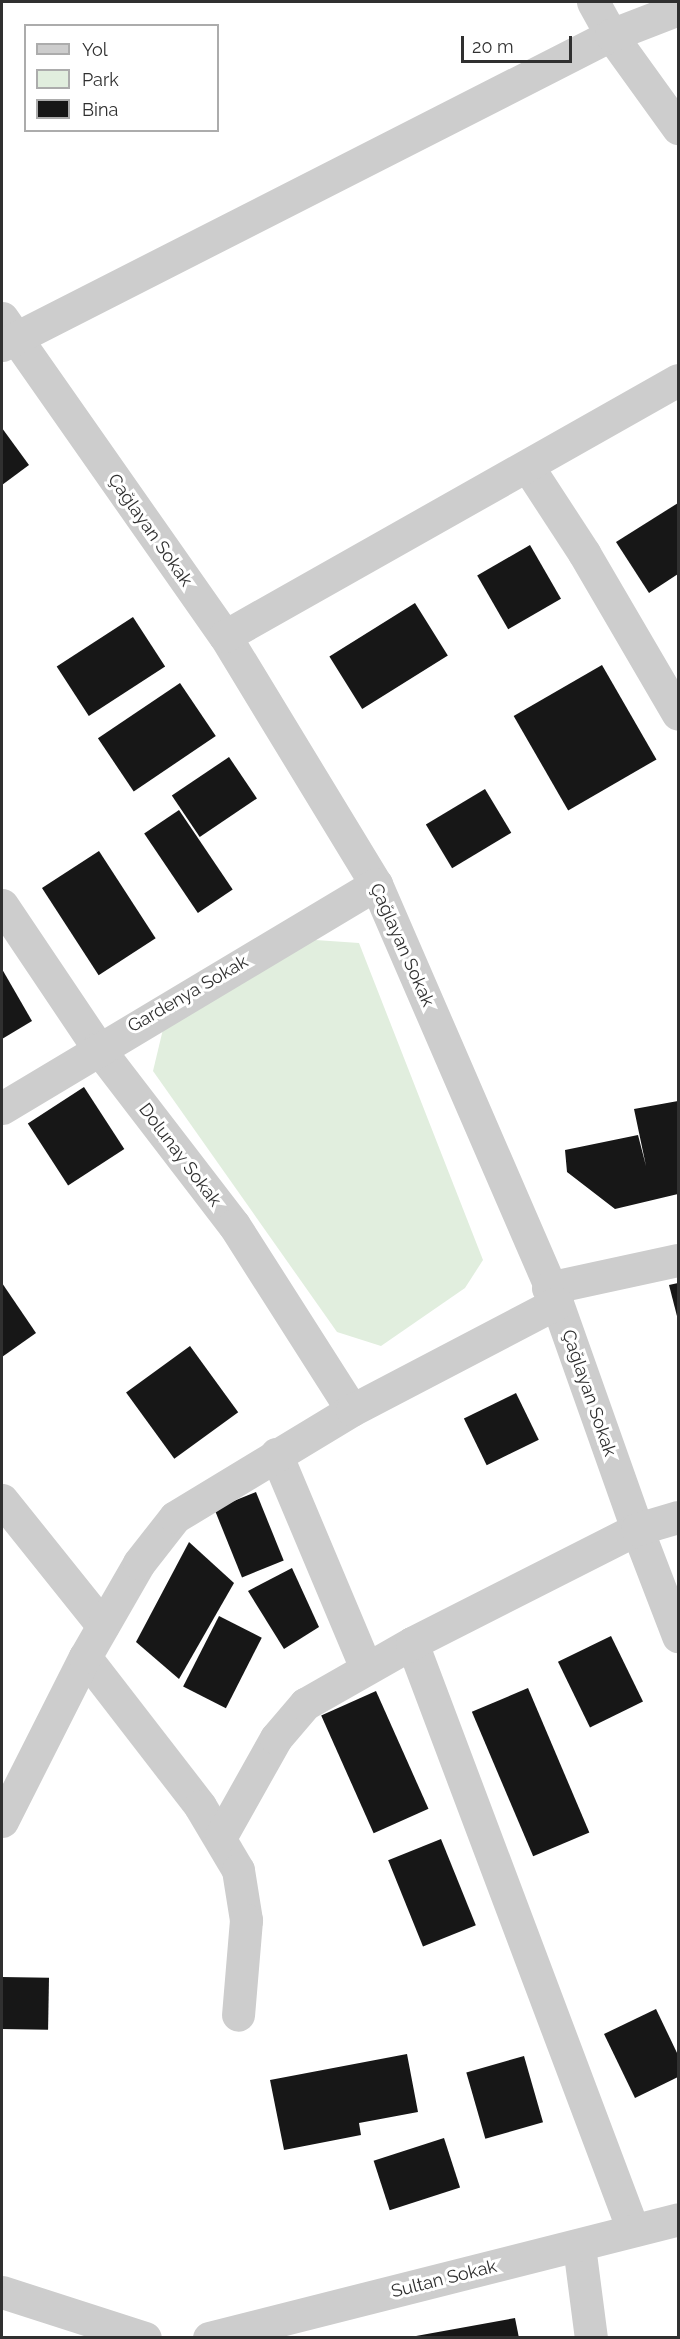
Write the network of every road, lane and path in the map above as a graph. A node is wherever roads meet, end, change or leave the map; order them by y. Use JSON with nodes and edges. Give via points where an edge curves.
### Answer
{"nodes":[{"id":1,"x":593,"y":2,"type":"edge"},
{"id":2,"x":678,"y":9,"type":"edge"},
{"id":3,"x":611,"y":35,"type":"junction"},
{"id":4,"x":678,"y":128,"type":"edge"},
{"id":5,"x":6,"y":333,"type":"edge"},
{"id":6,"x":678,"y":380,"type":"edge"},
{"id":7,"x":528,"y":467,"type":"junction"},
{"id":8,"x":225,"y":636,"type":"junction"},
{"id":9,"x":678,"y":714,"type":"edge"},
{"id":10,"x":376,"y":884,"type":"junction"},
{"id":11,"x":2,"y":905,"type":"edge"},
{"id":12,"x":98,"y":1048,"type":"junction"},
{"id":13,"x":2,"y":1108,"type":"edge"},
{"id":14,"x":678,"y":1260,"type":"edge"},
{"id":15,"x":553,"y":1295,"type":"junction"},
{"id":16,"x":352,"y":1410,"type":"junction"},
{"id":17,"x":276,"y":1454,"type":"junction"},
{"id":18,"x":2,"y":1500,"type":"edge"},
{"id":19,"x":678,"y":1517,"type":"edge"},
{"id":20,"x":637,"y":1529,"type":"junction"},
{"id":21,"x":103,"y":1626,"type":"junction"},
{"id":22,"x":678,"y":1636,"type":"edge"},
{"id":23,"x":412,"y":1643,"type":"junction"},
{"id":24,"x":85,"y":1657,"type":"junction"},
{"id":25,"x":366,"y":1668,"type":"junction"},
{"id":26,"x":2,"y":1821,"type":"edge"},
{"id":27,"x":221,"y":1836,"type":"junction"},
{"id":28,"x":238,"y":2015,"type":"dead end"},
{"id":29,"x":678,"y":2219,"type":"edge"},
{"id":30,"x":633,"y":2230,"type":"junction"},
{"id":31,"x":579,"y":2246,"type":"junction"},
{"id":32,"x":2,"y":2292,"type":"edge"},
{"id":33,"x":145,"y":2337,"type":"edge"},
{"id":34,"x":209,"y":2337,"type":"edge"},
{"id":35,"x":591,"y":2337,"type":"edge"}],
"edges":[{"from":1,"to":3,"type":"street"},
{"from":2,"to":3,"type":"street"},
{"from":3,"to":4,"type":"street"},
{"from":3,"to":5,"type":"street"},
{"from":5,"to":8,"type":"street","name":"Çağlayan Sokak"},
{"from":6,"to":7,"type":"street"},
{"from":7,"to":8,"type":"street"},
{"from":7,"to":9,"type":"street","via":[[584,553]]},
{"from":8,"to":10,"type":"street","name":"Çağlayan Sokak"},
{"from":10,"to":12,"type":"street","name":"Gardenya Sokak"},
{"from":10,"to":15,"type":"street","name":"Çağlayan Sokak"},
{"from":11,"to":12,"type":"street","name":"Dolunay Sokak"},
{"from":12,"to":13,"type":"street","name":"Gardenya Sokak"},
{"from":12,"to":16,"type":"street","name":"Dolunay Sokak","via":[[234,1226]]},
{"from":14,"to":15,"type":"street"},
{"from":15,"to":16,"type":"street"},
{"from":15,"to":20,"type":"street","name":"Çağlayan Sokak"},
{"from":16,"to":17,"type":"street"},
{"from":17,"to":21,"type":"street","via":[[175,1517],[139,1563]]},
{"from":17,"to":25,"type":"street"},
{"from":18,"to":21,"type":"street"},
{"from":19,"to":20,"type":"street"},
{"from":20,"to":22,"type":"street","name":"Çağlayan Sokak"},
{"from":20,"to":23,"type":"street"},
{"from":21,"to":24,"type":"street"},
{"from":23,"to":25,"type":"street"},
{"from":23,"to":30,"type":"street"},
{"from":24,"to":26,"type":"street"},
{"from":24,"to":27,"type":"street"},
{"from":25,"to":27,"type":"street","via":[[305,1704],[276,1738]]},
{"from":27,"to":28,"type":"street","via":[[238,1870],[246,1920]]},
{"from":29,"to":30,"type":"street","name":"Sultan Sokak"},
{"from":30,"to":31,"type":"street","name":"Sultan Sokak"},
{"from":31,"to":34,"type":"street","name":"Sultan Sokak"},
{"from":31,"to":35,"type":"street"},
{"from":32,"to":33,"type":"street"}]}
